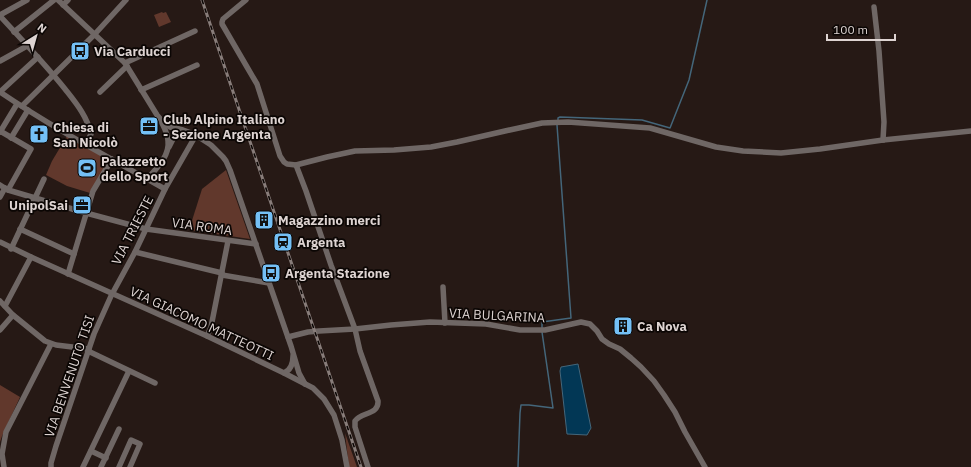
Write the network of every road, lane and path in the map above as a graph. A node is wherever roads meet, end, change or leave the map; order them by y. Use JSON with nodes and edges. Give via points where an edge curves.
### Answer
{"nodes":[{"id":1,"x":27,"y":0,"type":"edge"},
{"id":2,"x":54,"y":0,"type":"edge"},
{"id":3,"x":58,"y":0,"type":"edge"},
{"id":4,"x":68,"y":0,"type":"edge"},
{"id":5,"x":126,"y":0,"type":"edge"},
{"id":6,"x":246,"y":0,"type":"edge"},
{"id":7,"x":63,"y":5,"type":"junction"},
{"id":8,"x":874,"y":7,"type":"dead end"},
{"id":9,"x":0,"y":16,"type":"edge"},
{"id":10,"x":195,"y":31,"type":"dead end"},
{"id":11,"x":14,"y":32,"type":"junction"},
{"id":12,"x":94,"y":35,"type":"junction"},
{"id":13,"x":27,"y":46,"type":"junction"},
{"id":14,"x":38,"y":57,"type":"junction"},
{"id":15,"x":0,"y":61,"type":"edge"},
{"id":16,"x":126,"y":65,"type":"junction"},
{"id":17,"x":197,"y":65,"type":"dead end"},
{"id":18,"x":54,"y":74,"type":"junction"},
{"id":19,"x":141,"y":90,"type":"junction"},
{"id":20,"x":0,"y":92,"type":"edge"},
{"id":21,"x":100,"y":92,"type":"dead end"},
{"id":22,"x":19,"y":105,"type":"junction"},
{"id":23,"x":28,"y":110,"type":"junction"},
{"id":24,"x":162,"y":121,"type":"junction"},
{"id":25,"x":178,"y":129,"type":"junction"},
{"id":26,"x":971,"y":131,"type":"edge"},
{"id":27,"x":0,"y":132,"type":"edge"},
{"id":28,"x":196,"y":135,"type":"junction"},
{"id":29,"x":11,"y":138,"type":"junction"},
{"id":30,"x":883,"y":140,"type":"junction"},
{"id":31,"x":87,"y":145,"type":"junction"},
{"id":32,"x":168,"y":149,"type":"junction"},
{"id":33,"x":112,"y":159,"type":"junction"},
{"id":34,"x":296,"y":165,"type":"junction"},
{"id":35,"x":44,"y":179,"type":"dead end"},
{"id":36,"x":147,"y":179,"type":"junction"},
{"id":37,"x":4,"y":188,"type":"edge"},
{"id":38,"x":165,"y":190,"type":"junction"},
{"id":39,"x":0,"y":197,"type":"edge"},
{"id":40,"x":35,"y":198,"type":"junction"},
{"id":41,"x":86,"y":212,"type":"junction"},
{"id":42,"x":20,"y":229,"type":"junction"},
{"id":43,"x":146,"y":229,"type":"junction"},
{"id":44,"x":228,"y":241,"type":"junction"},
{"id":45,"x":0,"y":242,"type":"edge"},
{"id":46,"x":256,"y":244,"type":"junction"},
{"id":47,"x":11,"y":248,"type":"junction"},
{"id":48,"x":135,"y":252,"type":"junction"},
{"id":49,"x":74,"y":254,"type":"junction"},
{"id":50,"x":31,"y":257,"type":"junction"},
{"id":51,"x":68,"y":274,"type":"junction"},
{"id":52,"x":222,"y":274,"type":"junction"},
{"id":53,"x":269,"y":283,"type":"junction"},
{"id":54,"x":443,"y":287,"type":"dead end"},
{"id":55,"x":112,"y":294,"type":"junction"},
{"id":56,"x":0,"y":301,"type":"edge"},
{"id":57,"x":5,"y":306,"type":"junction"},
{"id":58,"x":13,"y":315,"type":"junction"},
{"id":59,"x":445,"y":323,"type":"junction"},
{"id":60,"x":355,"y":329,"type":"junction"},
{"id":61,"x":0,"y":330,"type":"edge"},
{"id":62,"x":207,"y":336,"type":"junction"},
{"id":63,"x":288,"y":337,"type":"junction"},
{"id":64,"x":51,"y":344,"type":"junction"},
{"id":65,"x":291,"y":346,"type":"junction"},
{"id":66,"x":88,"y":350,"type":"junction"},
{"id":67,"x":129,"y":371,"type":"junction"},
{"id":68,"x":284,"y":373,"type":"junction"},
{"id":69,"x":155,"y":383,"type":"dead end"},
{"id":70,"x":306,"y":384,"type":"junction"},
{"id":71,"x":119,"y":429,"type":"dead end"},
{"id":72,"x":90,"y":451,"type":"junction"},
{"id":73,"x":106,"y":458,"type":"junction"},
{"id":74,"x":53,"y":466,"type":"edge"},
{"id":75,"x":4,"y":467,"type":"edge"},
{"id":76,"x":83,"y":467,"type":"edge"},
{"id":77,"x":101,"y":467,"type":"edge"},
{"id":78,"x":119,"y":467,"type":"edge"},
{"id":79,"x":130,"y":467,"type":"edge"},
{"id":80,"x":347,"y":467,"type":"edge"},
{"id":81,"x":368,"y":467,"type":"edge"},
{"id":82,"x":706,"y":467,"type":"edge"}],
"edges":[{"from":1,"to":9,"type":"street"},
{"from":2,"to":11,"type":"street"},
{"from":3,"to":7,"type":"street"},
{"from":4,"to":7,"type":"street"},
{"from":5,"to":12,"type":"street"},
{"from":6,"to":34,"type":"street","via":[[223,19],[222,24],[256,84],[282,160],[287,164]]},
{"from":7,"to":12,"type":"street"},
{"from":8,"to":30,"type":"street","via":[[884,122]]},
{"from":9,"to":11,"type":"street"},
{"from":10,"to":16,"type":"street"},
{"from":11,"to":13,"type":"street"},
{"from":12,"to":16,"type":"street"},
{"from":12,"to":18,"type":"street"},
{"from":13,"to":14,"type":"street"},
{"from":13,"to":15,"type":"street"},
{"from":14,"to":18,"type":"street"},
{"from":14,"to":20,"type":"street"},
{"from":16,"to":19,"type":"street"},
{"from":16,"to":21,"type":"street"},
{"from":17,"to":19,"type":"street"},
{"from":18,"to":22,"type":"street"},
{"from":18,"to":31,"type":"street","via":[[82,112],[90,129]]},
{"from":19,"to":24,"type":"street"},
{"from":20,"to":22,"type":"street"},
{"from":22,"to":23,"type":"street"},
{"from":22,"to":27,"type":"street"},
{"from":23,"to":29,"type":"street"},
{"from":23,"to":31,"type":"street"},
{"from":24,"to":25,"type":"street"},
{"from":24,"to":32,"type":"street","via":[[168,138]]},
{"from":25,"to":28,"type":"street"},
{"from":25,"to":32,"type":"street"},
{"from":26,"to":30,"type":"street"},
{"from":27,"to":29,"type":"street"},
{"from":28,"to":38,"type":"street","name":"VIA TRIESTE"},
{"from":28,"to":46,"type":"street","via":[[211,145],[226,161]]},
{"from":29,"to":37,"type":"street","via":[[31,149]]},
{"from":30,"to":34,"type":"street","via":[[781,153],[743,151],[716,146],[650,128],[558,123],[505,130],[431,147],[355,151]]},
{"from":31,"to":33,"type":"street"},
{"from":32,"to":36,"type":"street","via":[[165,157]]},
{"from":33,"to":36,"type":"street"},
{"from":33,"to":41,"type":"street","via":[[92,191]]},
{"from":34,"to":60,"type":"street"},
{"from":35,"to":40,"type":"street"},
{"from":36,"to":38,"type":"street"},
{"from":37,"to":39,"type":"street"},
{"from":37,"to":40,"type":"street","name":"VIA ROMA"},
{"from":38,"to":43,"type":"street","name":"VIA TRIESTE"},
{"from":40,"to":41,"type":"street","name":"VIA ROMA"},
{"from":40,"to":42,"type":"street"},
{"from":41,"to":43,"type":"street","name":"VIA ROMA"},
{"from":41,"to":49,"type":"street"},
{"from":42,"to":47,"type":"street"},
{"from":42,"to":49,"type":"street"},
{"from":43,"to":44,"type":"street","name":"VIA ROMA"},
{"from":43,"to":48,"type":"street","name":"VIA TRIESTE"},
{"from":44,"to":46,"type":"street","name":"VIA ROMA"},
{"from":44,"to":52,"type":"street"},
{"from":45,"to":47,"type":"street","name":"VIA GIACOMO MATTEOTTI"},
{"from":46,"to":53,"type":"street"},
{"from":47,"to":50,"type":"street","name":"VIA GIACOMO MATTEOTTI"},
{"from":48,"to":52,"type":"street"},
{"from":48,"to":55,"type":"street","name":"VIA TRIESTE"},
{"from":49,"to":51,"type":"street"},
{"from":50,"to":51,"type":"street","name":"VIA GIACOMO MATTEOTTI"},
{"from":50,"to":57,"type":"street"},
{"from":51,"to":55,"type":"street","name":"VIA GIACOMO MATTEOTTI"},
{"from":52,"to":53,"type":"street"},
{"from":52,"to":62,"type":"street","via":[[211,328]]},
{"from":53,"to":63,"type":"street"},
{"from":54,"to":59,"type":"street"},
{"from":55,"to":62,"type":"street","name":"VIA GIACOMO MATTEOTTI"},
{"from":55,"to":66,"type":"street","name":"VIA BENVENUTO TISI"},
{"from":56,"to":57,"type":"street"},
{"from":57,"to":58,"type":"street"},
{"from":58,"to":61,"type":"street"},
{"from":58,"to":64,"type":"street"},
{"from":59,"to":60,"type":"street","name":"VIA BULGARINA"},
{"from":59,"to":82,"type":"street","name":"VIA BULGARINA","via":[[486,324],[520,330],[542,330],[582,322],[590,324],[602,339],[620,349],[641,366],[664,395]]},
{"from":60,"to":63,"type":"street","name":"VIA BULGARINA","via":[[310,332]]},
{"from":60,"to":81,"type":"street","via":[[378,401],[374,411],[355,421]]},
{"from":62,"to":68,"type":"street","name":"VIA GIACOMO MATTEOTTI"},
{"from":63,"to":65,"type":"street"},
{"from":64,"to":66,"type":"street"},
{"from":64,"to":75,"type":"street","via":[[6,432],[2,454]]},
{"from":65,"to":68,"type":"street","via":[[293,359],[290,369]]},
{"from":65,"to":70,"type":"street","via":[[299,373]]},
{"from":66,"to":67,"type":"street"},
{"from":66,"to":74,"type":"street","name":"VIA BENVENUTO TISI","via":[[56,446]]},
{"from":67,"to":69,"type":"street"},
{"from":67,"to":72,"type":"street"},
{"from":68,"to":70,"type":"street","name":"VIA GIACOMO MATTEOTTI"},
{"from":70,"to":80,"type":"street","name":"VIA GIACOMO MATTEOTTI","via":[[321,396],[334,415]]},
{"from":71,"to":73,"type":"street"},
{"from":72,"to":73,"type":"street"},
{"from":72,"to":76,"type":"street"},
{"from":73,"to":77,"type":"street"},
{"from":78,"to":79,"type":"street","via":[[132,440],[140,444]]}]}
